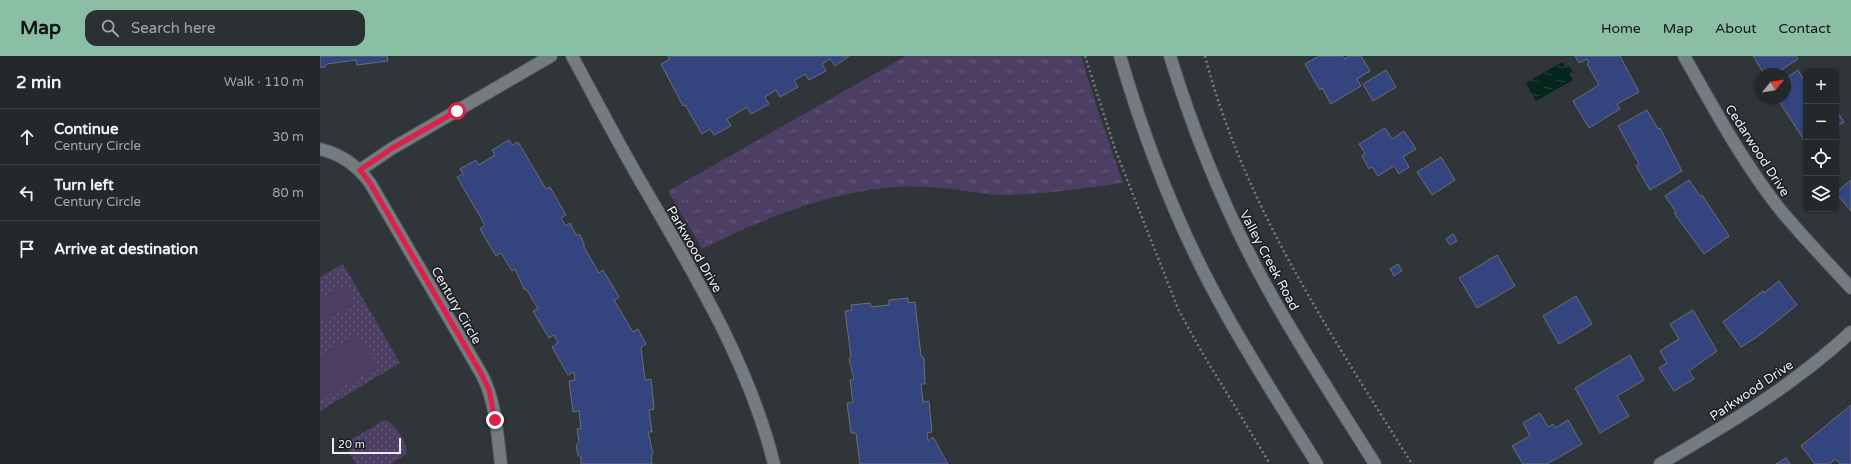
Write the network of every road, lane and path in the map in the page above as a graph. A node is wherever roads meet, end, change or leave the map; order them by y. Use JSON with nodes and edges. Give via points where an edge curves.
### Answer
{"nodes":[{"id":1,"x":551,"y":56,"type":"edge"},
{"id":2,"x":572,"y":56,"type":"edge"},
{"id":3,"x":1085,"y":56,"type":"edge"},
{"id":4,"x":1120,"y":56,"type":"edge"},
{"id":5,"x":1170,"y":56,"type":"edge"},
{"id":6,"x":1205,"y":56,"type":"edge"},
{"id":7,"x":1684,"y":56,"type":"edge"},
{"id":8,"x":320,"y":148,"type":"edge"},
{"id":9,"x":360,"y":170,"type":"junction"},
{"id":10,"x":1851,"y":288,"type":"edge"},
{"id":11,"x":1851,"y":332,"type":"edge"},
{"id":12,"x":501,"y":464,"type":"edge"},
{"id":13,"x":774,"y":464,"type":"edge"},
{"id":14,"x":1270,"y":464,"type":"edge"},
{"id":15,"x":1317,"y":464,"type":"edge"},
{"id":16,"x":1375,"y":464,"type":"edge"},
{"id":17,"x":1412,"y":464,"type":"edge"},
{"id":18,"x":1660,"y":464,"type":"edge"}],
"edges":[{"from":1,"to":9,"type":"street","via":[[391,149]]},
{"from":2,"to":13,"type":"street","name":"Parkwood Drive","via":[[729,339],[752,394]]},
{"from":3,"to":14,"type":"path","via":[[1114,149],[1180,310],[1203,354]]},
{"from":4,"to":15,"type":"street","via":[[1153,155],[1191,246],[1234,327]]},
{"from":5,"to":16,"type":"street","name":"Valley Creek Road","via":[[1200,146],[1238,232],[1282,313]]},
{"from":6,"to":17,"type":"path","via":[[1219,104],[1258,202],[1309,296]]},
{"from":7,"to":10,"type":"street","name":"Cedarwood Drive","via":[[1752,170],[1783,212]]},
{"from":8,"to":9,"type":"street","name":"Century Circle","via":[[340,156]]},
{"from":9,"to":12,"type":"street","name":"Century Circle","via":[[370,183],[485,382],[493,407]]},
{"from":11,"to":18,"type":"street","name":"Parkwood Drive","via":[[1767,398]]}]}
